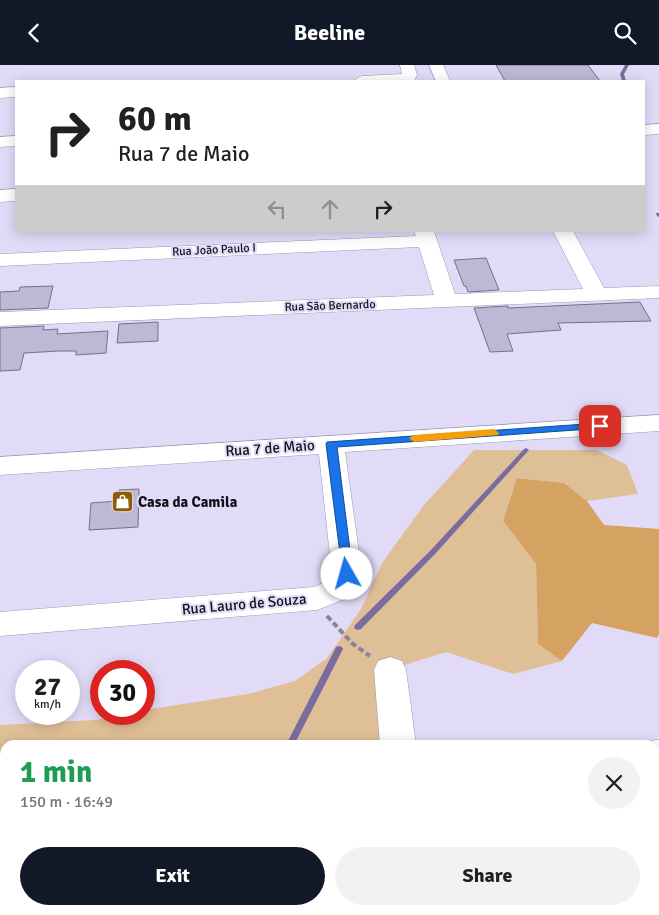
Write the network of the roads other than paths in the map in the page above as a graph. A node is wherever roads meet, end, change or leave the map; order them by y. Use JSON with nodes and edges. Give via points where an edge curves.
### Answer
{"nodes":[{"id":1,"x":407,"y":65,"type":"edge"},
{"id":2,"x":436,"y":65,"type":"edge"},
{"id":3,"x":378,"y":80,"type":"edge"},
{"id":4,"x":443,"y":80,"type":"edge"},
{"id":5,"x":15,"y":92,"type":"edge"},
{"id":6,"x":0,"y":93,"type":"edge"},
{"id":7,"x":659,"y":129,"type":"edge"},
{"id":8,"x":645,"y":130,"type":"edge"},
{"id":9,"x":15,"y":141,"type":"edge"},
{"id":10,"x":0,"y":142,"type":"edge"},
{"id":11,"x":15,"y":195,"type":"edge"},
{"id":12,"x":0,"y":196,"type":"edge"},
{"id":13,"x":564,"y":232,"type":"edge"},
{"id":14,"x":426,"y":236,"type":"edge"},
{"id":15,"x":0,"y":260,"type":"edge"},
{"id":16,"x":659,"y":292,"type":"edge"},
{"id":17,"x":597,"y":295,"type":"junction"},
{"id":18,"x":447,"y":301,"type":"junction"},
{"id":19,"x":0,"y":319,"type":"edge"},
{"id":20,"x":659,"y":423,"type":"edge"},
{"id":21,"x":331,"y":444,"type":"junction"},
{"id":22,"x":0,"y":466,"type":"edge"},
{"id":23,"x":0,"y":624,"type":"edge"},
{"id":24,"x":390,"y":670,"type":"road end"},
{"id":25,"x":397,"y":740,"type":"edge"}],
"edges":[{"from":1,"to":3,"type":"street","via":[[409,78]]},
{"from":2,"to":4,"type":"street"},
{"from":5,"to":6,"type":"street"},
{"from":7,"to":8,"type":"street"},
{"from":9,"to":10,"type":"street"},
{"from":11,"to":12,"type":"street"},
{"from":13,"to":17,"type":"street"},
{"from":14,"to":15,"type":"street","name":"Rua João Paulo I"},
{"from":14,"to":18,"type":"street"},
{"from":16,"to":17,"type":"street","name":"Rua São Bernardo"},
{"from":17,"to":18,"type":"street","name":"Rua São Bernardo"},
{"from":18,"to":19,"type":"street","name":"Rua São Bernardo"},
{"from":20,"to":21,"type":"street","name":"Rua 7 de Maio"},
{"from":21,"to":22,"type":"street","name":"Rua 7 de Maio"},
{"from":21,"to":23,"type":"street","name":"Rua Lauro de Souza","via":[[347,574],[339,589],[317,598]]},
{"from":24,"to":25,"type":"street"}]}
